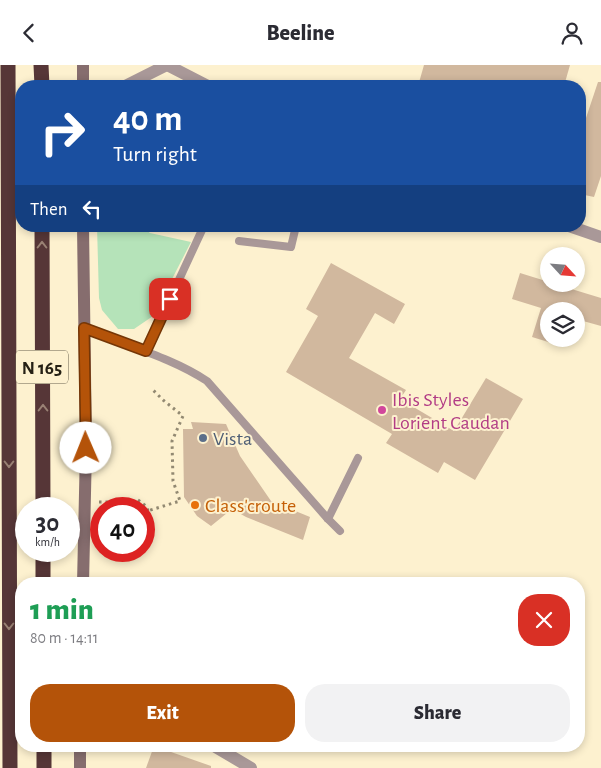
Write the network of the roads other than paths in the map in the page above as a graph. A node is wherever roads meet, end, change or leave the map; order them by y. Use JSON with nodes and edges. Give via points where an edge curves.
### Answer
{"nodes":[{"id":1,"x":8,"y":65,"type":"edge"},
{"id":2,"x":42,"y":65,"type":"edge"},
{"id":3,"x":83,"y":65,"type":"edge"},
{"id":4,"x":167,"y":65,"type":"edge"},
{"id":5,"x":42,"y":80,"type":"edge"},
{"id":6,"x":83,"y":80,"type":"edge"},
{"id":7,"x":137,"y":80,"type":"edge"},
{"id":8,"x":196,"y":80,"type":"edge"},
{"id":9,"x":42,"y":232,"type":"edge"},
{"id":10,"x":83,"y":232,"type":"edge"},
{"id":11,"x":201,"y":232,"type":"edge"},
{"id":12,"x":295,"y":232,"type":"edge"},
{"id":13,"x":586,"y":232,"type":"edge"},
{"id":14,"x":601,"y":237,"type":"edge"},
{"id":15,"x":239,"y":241,"type":"dead end"},
{"id":16,"x":84,"y":328,"type":"junction"},
{"id":17,"x":146,"y":351,"type":"junction"},
{"id":18,"x":358,"y":458,"type":"dead end"},
{"id":19,"x":43,"y":497,"type":"edge"},
{"id":20,"x":328,"y":519,"type":"junction"},
{"id":21,"x":340,"y":531,"type":"dead end"},
{"id":22,"x":43,"y":562,"type":"edge"},
{"id":23,"x":43,"y":577,"type":"edge"},
{"id":24,"x":84,"y":577,"type":"edge"},
{"id":25,"x":44,"y":752,"type":"edge"},
{"id":26,"x":80,"y":752,"type":"edge"},
{"id":27,"x":224,"y":752,"type":"edge"},
{"id":28,"x":10,"y":768,"type":"edge"},
{"id":29,"x":44,"y":768,"type":"edge"},
{"id":30,"x":80,"y":768,"type":"edge"},
{"id":31,"x":250,"y":768,"type":"edge"}],
"edges":[{"from":1,"to":28,"type":"highway","number":"N 165","one_way":true},
{"from":2,"to":5,"type":"highway"},
{"from":3,"to":6,"type":"street"},
{"from":4,"to":7,"type":"street"},
{"from":4,"to":8,"type":"street"},
{"from":19,"to":9,"type":"highway","number":"N 165","one_way":true},
{"from":10,"to":16,"type":"street"},
{"from":11,"to":17,"type":"lane"},
{"from":12,"to":15,"type":"lane","via":[[291,247]]},
{"from":13,"to":14,"type":"street"},
{"from":16,"to":17,"type":"lane"},
{"from":16,"to":24,"type":"street"},
{"from":17,"to":20,"type":"lane","via":[[208,381]]},
{"from":18,"to":20,"type":"lane"},
{"from":20,"to":21,"type":"lane"},
{"from":22,"to":23,"type":"highway"},
{"from":25,"to":29,"type":"highway"},
{"from":26,"to":30,"type":"street"},
{"from":27,"to":31,"type":"street"}]}
